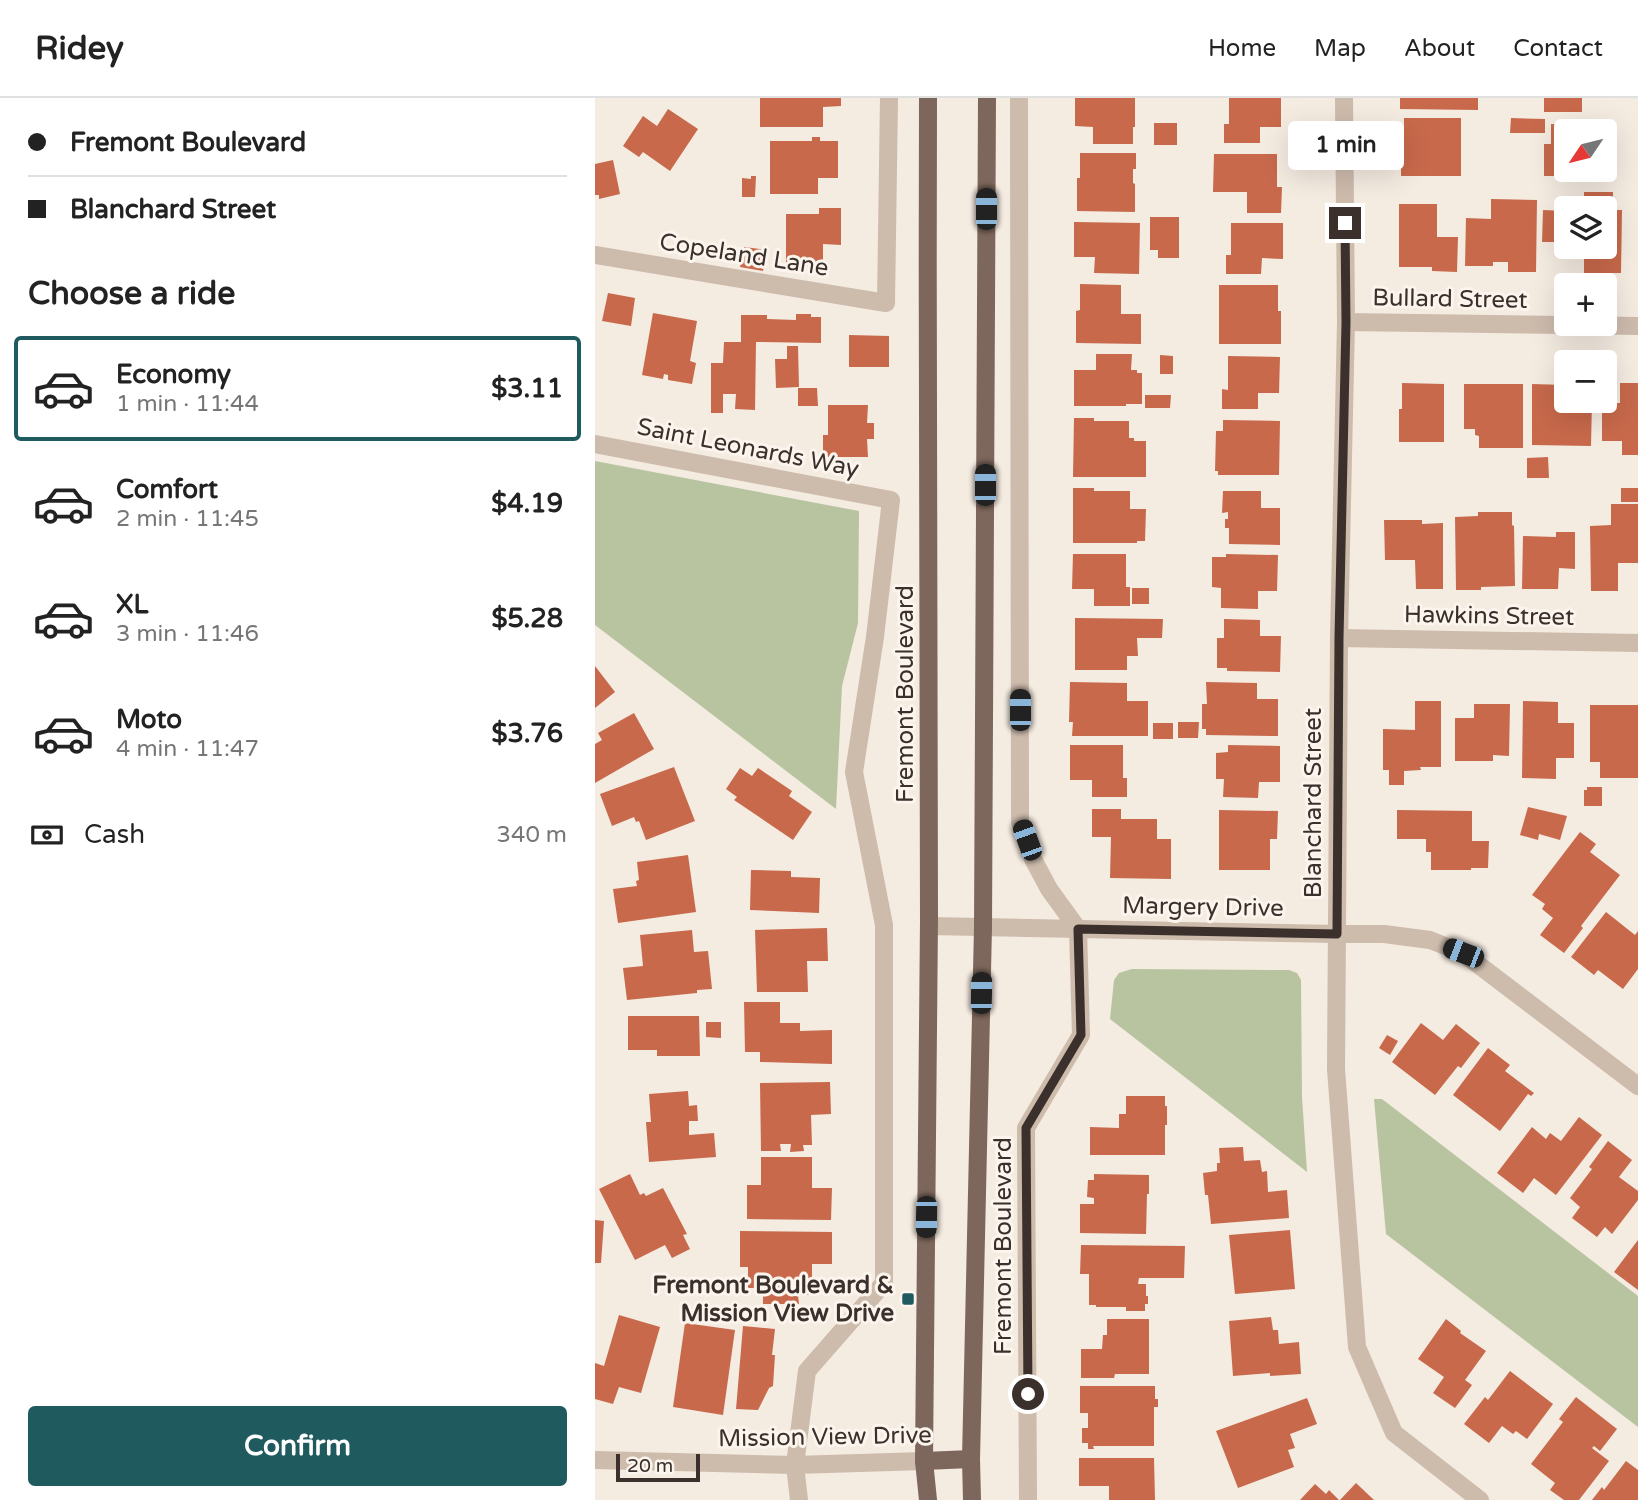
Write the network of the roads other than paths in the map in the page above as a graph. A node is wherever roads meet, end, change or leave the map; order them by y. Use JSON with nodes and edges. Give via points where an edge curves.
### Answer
{"nodes":[{"id":1,"x":889,"y":98,"type":"edge"},
{"id":2,"x":928,"y":98,"type":"edge"},
{"id":3,"x":987,"y":98,"type":"edge"},
{"id":4,"x":1019,"y":98,"type":"edge"},
{"id":5,"x":1345,"y":98,"type":"edge"},
{"id":6,"x":595,"y":255,"type":"edge"},
{"id":7,"x":1346,"y":322,"type":"junction"},
{"id":8,"x":1638,"y":326,"type":"edge"},
{"id":9,"x":595,"y":444,"type":"edge"},
{"id":10,"x":891,"y":500,"type":"joint"},
{"id":11,"x":1339,"y":638,"type":"junction"},
{"id":12,"x":1638,"y":643,"type":"edge"},
{"id":13,"x":929,"y":926,"type":"junction"},
{"id":14,"x":983,"y":927,"type":"junction"},
{"id":15,"x":1078,"y":929,"type":"junction"},
{"id":16,"x":1337,"y":934,"type":"junction"},
{"id":17,"x":1638,"y":1086,"type":"edge"},
{"id":18,"x":971,"y":1459,"type":"junction"},
{"id":19,"x":595,"y":1460,"type":"edge"},
{"id":20,"x":924,"y":1461,"type":"junction"},
{"id":21,"x":795,"y":1465,"type":"junction"},
{"id":22,"x":799,"y":1500,"type":"edge"},
{"id":23,"x":928,"y":1500,"type":"edge"},
{"id":24,"x":972,"y":1500,"type":"edge"},
{"id":25,"x":1028,"y":1500,"type":"edge"},
{"id":26,"x":1480,"y":1500,"type":"edge"}],
"edges":[{"from":1,"to":6,"type":"street","name":"Copeland Lane","via":[[885,303]]},
{"from":2,"to":13,"type":"main road","name":"Fremont Boulevard"},
{"from":3,"to":14,"type":"main road","name":"Fremont Boulevard"},
{"from":4,"to":15,"type":"street","via":[[1020,822],[1049,889]]},
{"from":5,"to":7,"type":"street","name":"Blanchard Street"},
{"from":7,"to":8,"type":"street","name":"Bullard Street"},
{"from":7,"to":11,"type":"street","name":"Blanchard Street"},
{"from":9,"to":10,"type":"street","name":"Saint Leonards Way"},
{"from":10,"to":21,"type":"street","name":"Fremont Boulevard","via":[[854,772],[884,925],[884,1283],[807,1371]]},
{"from":11,"to":12,"type":"street","name":"Hawkins Street"},
{"from":11,"to":16,"type":"street","name":"Blanchard Street"},
{"from":13,"to":14,"type":"street","name":"Margery Drive"},
{"from":13,"to":20,"type":"main road","name":"Fremont Boulevard"},
{"from":14,"to":15,"type":"street","name":"Margery Drive"},
{"from":14,"to":18,"type":"main road","name":"Fremont Boulevard"},
{"from":15,"to":16,"type":"street","name":"Margery Drive"},
{"from":15,"to":25,"type":"street","name":"Fremont Boulevard","via":[[1081,1035],[1026,1128]]},
{"from":16,"to":17,"type":"street","name":"Margery Drive","via":[[1430,940],[1463,953]]},
{"from":16,"to":26,"type":"street","name":"Blanchard Street","via":[[1336,1069],[1357,1347],[1394,1433]]},
{"from":18,"to":20,"type":"main road","name":"Mission View Drive"},
{"from":18,"to":24,"type":"main road","name":"Fremont Boulevard"},
{"from":19,"to":21,"type":"street","name":"Mission View Drive"},
{"from":20,"to":21,"type":"street","name":"Mission View Drive"},
{"from":20,"to":23,"type":"main road","name":"Fremont Boulevard"},
{"from":21,"to":22,"type":"street","name":"Fremont Boulevard"}]}
